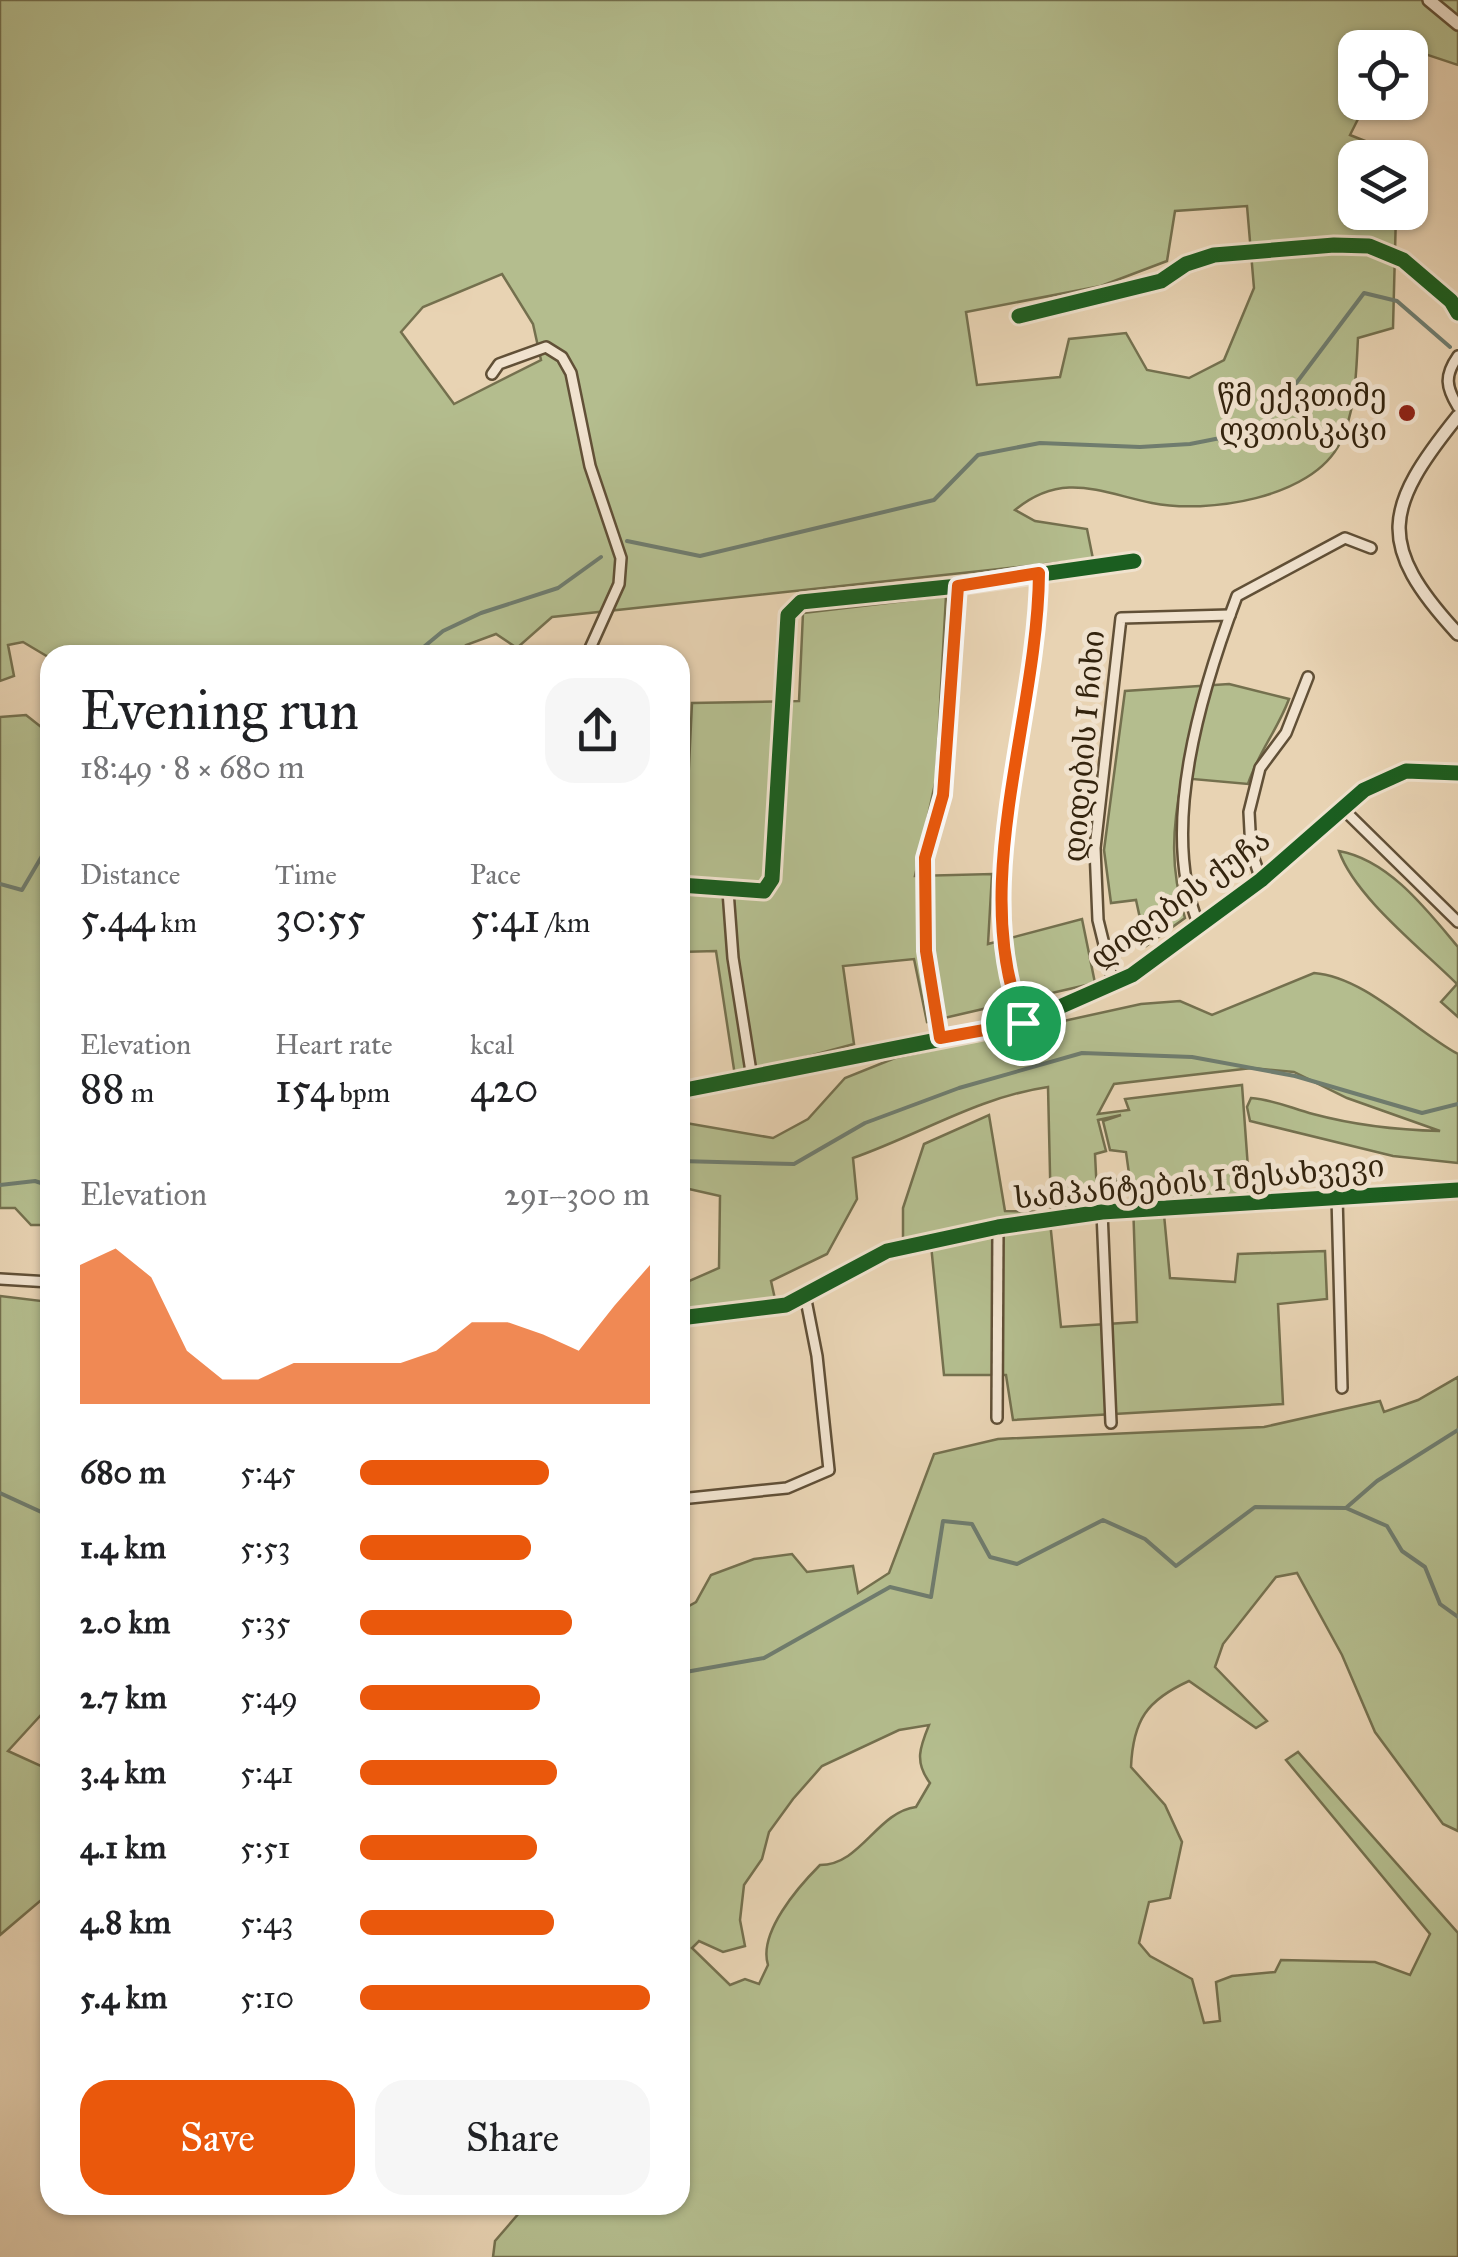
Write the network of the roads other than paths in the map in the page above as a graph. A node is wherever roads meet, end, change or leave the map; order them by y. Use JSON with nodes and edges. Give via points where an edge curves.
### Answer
{"nodes":[{"id":1,"x":1429,"y":0,"type":"edge"},
{"id":2,"x":1458,"y":24,"type":"edge"},
{"id":3,"x":1458,"y":312,"type":"edge"},
{"id":4,"x":1019,"y":316,"type":"dead end"},
{"id":5,"x":1458,"y":356,"type":"edge"},
{"id":6,"x":492,"y":374,"type":"dead end"},
{"id":7,"x":1458,"y":407,"type":"edge"},
{"id":8,"x":1458,"y":416,"type":"edge"},
{"id":9,"x":1371,"y":548,"type":"dead end"},
{"id":10,"x":1134,"y":561,"type":"dead end"},
{"id":11,"x":1039,"y":573,"type":"junction"},
{"id":12,"x":958,"y":586,"type":"junction"},
{"id":13,"x":1230,"y":615,"type":"junction"},
{"id":14,"x":1458,"y":634,"type":"edge"},
{"id":15,"x":592,"y":645,"type":"edge"},
{"id":16,"x":1308,"y":676,"type":"dead end"},
{"id":17,"x":1458,"y":773,"type":"edge"},
{"id":18,"x":1341,"y":807,"type":"junction"},
{"id":19,"x":1261,"y":880,"type":"junction"},
{"id":20,"x":690,"y":886,"type":"edge"},
{"id":21,"x":728,"y":891,"type":"junction"},
{"id":22,"x":1458,"y":922,"type":"edge"},
{"id":23,"x":1199,"y":924,"type":"junction"},
{"id":24,"x":1114,"y":985,"type":"junction"},
{"id":25,"x":1023,"y":1023,"type":"junction"},
{"id":26,"x":940,"y":1038,"type":"junction"},
{"id":27,"x":752,"y":1078,"type":"junction"},
{"id":28,"x":690,"y":1089,"type":"edge"},
{"id":29,"x":1458,"y":1190,"type":"edge"},
{"id":30,"x":1337,"y":1196,"type":"junction"},
{"id":31,"x":1102,"y":1212,"type":"junction"},
{"id":32,"x":998,"y":1228,"type":"junction"},
{"id":33,"x":0,"y":1278,"type":"edge"},
{"id":34,"x":40,"y":1281,"type":"edge"},
{"id":35,"x":804,"y":1294,"type":"junction"},
{"id":36,"x":690,"y":1317,"type":"edge"},
{"id":37,"x":1342,"y":1388,"type":"dead end"},
{"id":38,"x":997,"y":1418,"type":"dead end"},
{"id":39,"x":1111,"y":1423,"type":"dead end"},
{"id":40,"x":690,"y":1498,"type":"edge"}],
"edges":[{"from":1,"to":2,"type":"street"},
{"from":3,"to":4,"type":"street","via":[[1403,260],[1368,246],[1334,246],[1214,255],[1161,281]]},
{"from":5,"to":7,"type":"street","via":[[1447,375]]},
{"from":6,"to":15,"type":"street","via":[[499,364],[546,347],[571,373],[590,466],[621,558],[618,584]]},
{"from":8,"to":14,"type":"street","via":[[1412,480],[1397,533],[1419,592]]},
{"from":9,"to":13,"type":"street","via":[[1345,538],[1237,596]]},
{"from":10,"to":11,"type":"street"},
{"from":11,"to":12,"type":"street"},
{"from":11,"to":25,"type":"street","via":[[1038,632],[999,920],[1008,986]]},
{"from":12,"to":21,"type":"street","via":[[800,602],[788,616],[772,880],[764,891]]},
{"from":12,"to":26,"type":"street","via":[[943,795],[925,858],[926,951]]},
{"from":13,"to":23,"type":"street","via":[[1196,740],[1180,832],[1186,895]]},
{"from":13,"to":24,"type":"street","name":"დიდების I ჩიხი","via":[[1121,618],[1096,848],[1098,920]]},
{"from":16,"to":19,"type":"street","via":[[1286,732],[1260,768],[1250,812]]},
{"from":17,"to":18,"type":"street","name":"დიდების ქუჩა","via":[[1406,771]]},
{"from":18,"to":19,"type":"street","name":"დიდების ქუჩა"},
{"from":18,"to":22,"type":"street"},
{"from":19,"to":23,"type":"street","name":"დიდების ქუჩა"},
{"from":20,"to":21,"type":"street"},
{"from":21,"to":27,"type":"street"},
{"from":23,"to":24,"type":"street","name":"დიდების ქუჩა"},
{"from":24,"to":25,"type":"street","name":"დიდების ქუჩა"},
{"from":25,"to":26,"type":"street","name":"დიდების ქუჩა"},
{"from":26,"to":27,"type":"street","name":"დიდების ქუჩა"},
{"from":27,"to":28,"type":"street","name":"დიდების ქუჩა"},
{"from":29,"to":30,"type":"street","name":"სამპანტების I შესახვევი"},
{"from":30,"to":31,"type":"street","name":"სამპანტების I შესახვევი"},
{"from":30,"to":37,"type":"street"},
{"from":31,"to":32,"type":"street","name":"სამპანტების I შესახვევი"},
{"from":31,"to":39,"type":"street"},
{"from":32,"to":35,"type":"street","name":"სამპანტების I შესახვევი","via":[[888,1251]]},
{"from":32,"to":38,"type":"street"},
{"from":33,"to":34,"type":"street"},
{"from":35,"to":36,"type":"street","name":"სამპანტების I შესახვევი","via":[[786,1305]]},
{"from":35,"to":40,"type":"street","via":[[830,1470],[787,1488]]}]}
